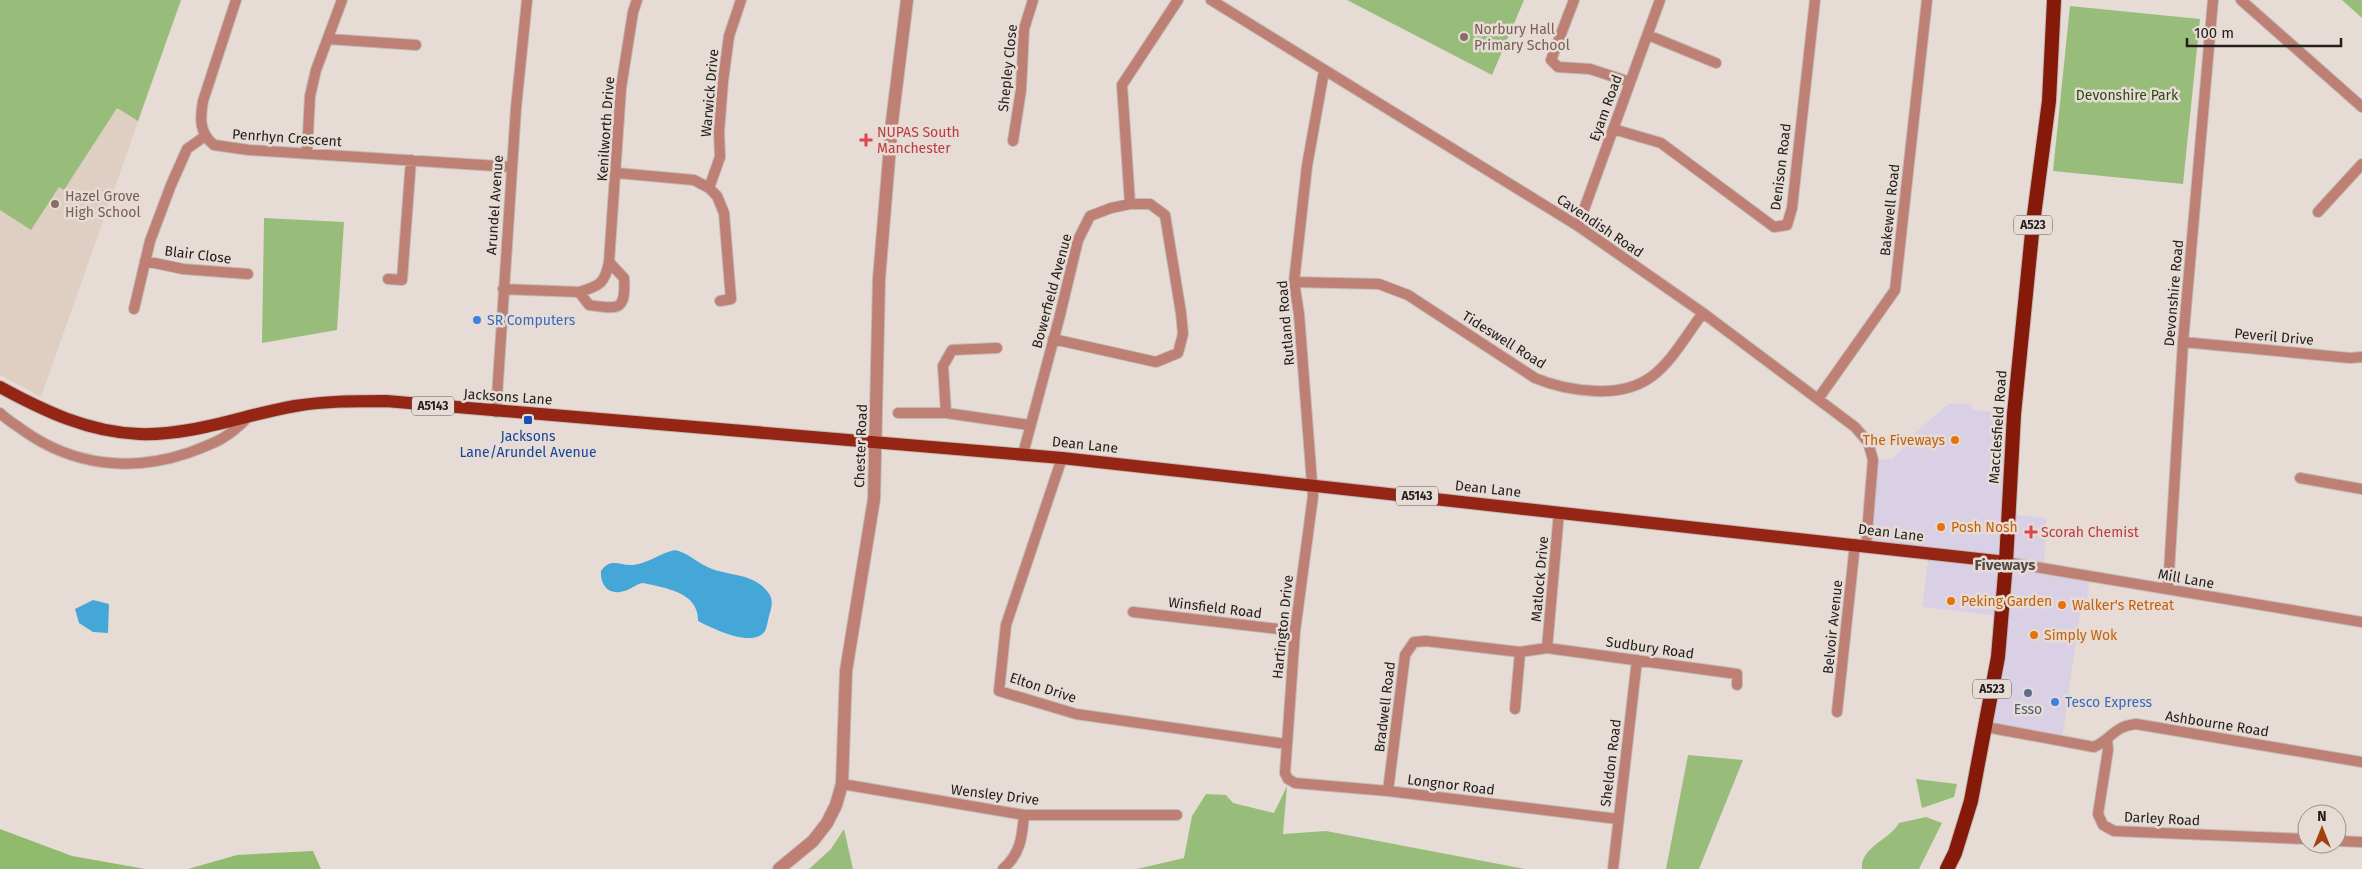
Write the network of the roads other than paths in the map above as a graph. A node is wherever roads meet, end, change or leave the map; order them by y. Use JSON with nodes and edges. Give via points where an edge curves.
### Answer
{"nodes":[{"id":1,"x":236,"y":0,"type":"edge"},
{"id":2,"x":342,"y":0,"type":"edge"},
{"id":3,"x":527,"y":0,"type":"edge"},
{"id":4,"x":637,"y":0,"type":"edge"},
{"id":5,"x":741,"y":0,"type":"edge"},
{"id":6,"x":907,"y":0,"type":"edge"},
{"id":7,"x":1033,"y":0,"type":"edge"},
{"id":8,"x":1178,"y":0,"type":"edge"},
{"id":9,"x":1211,"y":0,"type":"edge"},
{"id":10,"x":1574,"y":0,"type":"edge"},
{"id":11,"x":1660,"y":0,"type":"edge"},
{"id":12,"x":1815,"y":0,"type":"edge"},
{"id":13,"x":1927,"y":0,"type":"edge"},
{"id":14,"x":2054,"y":0,"type":"edge"},
{"id":15,"x":2213,"y":0,"type":"edge"},
{"id":16,"x":2240,"y":0,"type":"edge"},
{"id":17,"x":1648,"y":36,"type":"junction"},
{"id":18,"x":328,"y":39,"type":"junction"},
{"id":19,"x":416,"y":46,"type":"dead end"},
{"id":20,"x":1716,"y":63,"type":"dead end"},
{"id":21,"x":1324,"y":70,"type":"junction"},
{"id":22,"x":1630,"y":82,"type":"junction"},
{"id":23,"x":2362,"y":107,"type":"edge"},
{"id":24,"x":1613,"y":129,"type":"junction"},
{"id":25,"x":206,"y":136,"type":"junction"},
{"id":26,"x":1013,"y":140,"type":"dead end"},
{"id":27,"x":307,"y":153,"type":"junction"},
{"id":28,"x":411,"y":160,"type":"junction"},
{"id":29,"x":2362,"y":164,"type":"edge"},
{"id":30,"x":512,"y":168,"type":"junction"},
{"id":31,"x":617,"y":173,"type":"junction"},
{"id":32,"x":709,"y":188,"type":"junction"},
{"id":33,"x":1130,"y":204,"type":"junction"},
{"id":34,"x":2318,"y":212,"type":"dead end"},
{"id":35,"x":1578,"y":226,"type":"junction"},
{"id":36,"x":145,"y":261,"type":"junction"},
{"id":37,"x":609,"y":262,"type":"junction"},
{"id":38,"x":248,"y":274,"type":"dead end"},
{"id":39,"x":388,"y":279,"type":"dead end"},
{"id":40,"x":1294,"y":282,"type":"junction"},
{"id":41,"x":503,"y":289,"type":"junction"},
{"id":42,"x":579,"y":292,"type":"junction"},
{"id":43,"x":731,"y":299,"type":"junction"},
{"id":44,"x":742,"y":300,"type":"dead end"},
{"id":45,"x":720,"y":301,"type":"dead end"},
{"id":46,"x":134,"y":310,"type":"dead end"},
{"id":47,"x":1704,"y":313,"type":"junction"},
{"id":48,"x":1053,"y":340,"type":"junction"},
{"id":49,"x":2183,"y":342,"type":"junction"},
{"id":50,"x":997,"y":348,"type":"dead end"},
{"id":51,"x":2362,"y":357,"type":"edge"},
{"id":52,"x":0,"y":387,"type":"edge"},
{"id":53,"x":1818,"y":399,"type":"junction"},
{"id":54,"x":496,"y":412,"type":"junction"},
{"id":55,"x":0,"y":413,"type":"edge"},
{"id":56,"x":946,"y":413,"type":"junction"},
{"id":57,"x":898,"y":414,"type":"dead end"},
{"id":58,"x":248,"y":416,"type":"junction"},
{"id":59,"x":1029,"y":426,"type":"junction"},
{"id":60,"x":876,"y":442,"type":"junction"},
{"id":61,"x":1023,"y":454,"type":"junction"},
{"id":62,"x":1062,"y":458,"type":"junction"},
{"id":63,"x":2300,"y":478,"type":"dead end"},
{"id":64,"x":1313,"y":485,"type":"junction"},
{"id":65,"x":2362,"y":489,"type":"edge"},
{"id":66,"x":1559,"y":512,"type":"junction"},
{"id":67,"x":1860,"y":545,"type":"junction"},
{"id":68,"x":2006,"y":562,"type":"junction"},
{"id":69,"x":2168,"y":589,"type":"junction"},
{"id":70,"x":1133,"y":612,"type":"dead end"},
{"id":71,"x":2362,"y":622,"type":"edge"},
{"id":72,"x":1294,"y":631,"type":"junction"},
{"id":73,"x":1547,"y":648,"type":"junction"},
{"id":74,"x":1520,"y":652,"type":"junction"},
{"id":75,"x":1636,"y":660,"type":"junction"},
{"id":76,"x":1737,"y":685,"type":"dead end"},
{"id":77,"x":1515,"y":709,"type":"dead end"},
{"id":78,"x":1837,"y":712,"type":"dead end"},
{"id":79,"x":1986,"y":727,"type":"junction"},
{"id":80,"x":2107,"y":740,"type":"junction"},
{"id":81,"x":1286,"y":744,"type":"junction"},
{"id":82,"x":2362,"y":762,"type":"edge"},
{"id":83,"x":1285,"y":773,"type":"joint"},
{"id":84,"x":842,"y":784,"type":"junction"},
{"id":85,"x":1388,"y":792,"type":"junction"},
{"id":86,"x":1024,"y":815,"type":"junction"},
{"id":87,"x":1177,"y":815,"type":"dead end"},
{"id":88,"x":1618,"y":819,"type":"junction"},
{"id":89,"x":2297,"y":840,"type":"edge"},
{"id":90,"x":2347,"y":841,"type":"edge"},
{"id":91,"x":2362,"y":842,"type":"edge"},
{"id":92,"x":1953,"y":865,"type":"edge"},
{"id":93,"x":779,"y":869,"type":"edge"},
{"id":94,"x":1003,"y":869,"type":"edge"},
{"id":95,"x":1613,"y":869,"type":"edge"}],
"edges":[{"from":1,"to":25,"type":"street","via":[[203,101],[201,123]]},
{"from":2,"to":18,"type":"street"},
{"from":3,"to":30,"type":"street","name":"Arundel Avenue"},
{"from":4,"to":31,"type":"street","name":"Kenilworth Drive","via":[[621,88]]},
{"from":5,"to":32,"type":"street","name":"Warwick Drive","via":[[729,36],[722,90],[720,157]]},
{"from":6,"to":60,"type":"street","name":"Chester Road","via":[[892,122],[879,278]]},
{"from":7,"to":26,"type":"street","name":"Shepley Close","via":[[1024,29],[1021,90]]},
{"from":8,"to":33,"type":"street","via":[[1122,85]]},
{"from":9,"to":21,"type":"street","name":"Cavendish Road"},
{"from":10,"to":22,"type":"street","via":[[1551,60],[1558,67],[1590,69]]},
{"from":11,"to":17,"type":"street","name":"Eyam Road"},
{"from":12,"to":24,"type":"street","name":"Denison Road","via":[[1792,208],[1787,225],[1774,227],[1661,143]]},
{"from":13,"to":53,"type":"street","name":"Bakewell Road","via":[[1895,290]]},
{"from":14,"to":68,"type":"highway","name":"Macclesfield Road","number":"A523","via":[[2049,101],[2014,414]]},
{"from":15,"to":49,"type":"street","name":"Devonshire Road"},
{"from":16,"to":23,"type":"street"},
{"from":17,"to":20,"type":"street"},
{"from":17,"to":22,"type":"street","name":"Eyam Road"},
{"from":18,"to":19,"type":"street"},
{"from":18,"to":27,"type":"street","via":[[310,96]]},
{"from":21,"to":35,"type":"street","name":"Cavendish Road"},
{"from":21,"to":40,"type":"street","name":"Rutland Road","via":[[1306,166]]},
{"from":22,"to":24,"type":"street","name":"Eyam Road"},
{"from":24,"to":35,"type":"street","name":"Eyam Road"},
{"from":25,"to":27,"type":"street","name":"Penrhyn Crescent","via":[[220,147]]},
{"from":25,"to":36,"type":"street","via":[[187,149]]},
{"from":27,"to":28,"type":"street","name":"Penrhyn Crescent"},
{"from":28,"to":30,"type":"street","name":"Penrhyn Crescent"},
{"from":28,"to":39,"type":"street","via":[[402,280]]},
{"from":29,"to":34,"type":"street"},
{"from":30,"to":41,"type":"street","name":"Arundel Avenue"},
{"from":31,"to":32,"type":"street","via":[[676,177],[694,180]]},
{"from":31,"to":37,"type":"street","name":"Kenilworth Drive"},
{"from":32,"to":43,"type":"street","via":[[717,196],[724,213]]},
{"from":33,"to":48,"type":"street","name":"Bowerfield Avenue","via":[[1090,216],[1078,240]]},
{"from":33,"to":48,"type":"street","via":[[1150,204],[1166,215],[1182,320],[1183,334],[1178,353],[1156,362]]},
{"from":35,"to":47,"type":"street","name":"Cavendish Road"},
{"from":36,"to":38,"type":"street","name":"Blair Close","via":[[184,269]]},
{"from":36,"to":46,"type":"street"},
{"from":37,"to":42,"type":"street","name":"Kenilworth Drive","via":[[606,276],[596,288]]},
{"from":37,"to":42,"type":"street","via":[[624,278],[624,300],[620,306],[589,305]]},
{"from":40,"to":47,"type":"street","name":"Tideswell Road","via":[[1379,284],[1408,295],[1535,378],[1551,385],[1588,391],[1617,392],[1644,383],[1659,370]]},
{"from":40,"to":64,"type":"street","name":"Rutland Road","via":[[1300,314]]},
{"from":41,"to":42,"type":"street","name":"Kenilworth Drive"},
{"from":41,"to":54,"type":"street","name":"Arundel Avenue"},
{"from":43,"to":44,"type":"street"},
{"from":43,"to":45,"type":"street"},
{"from":47,"to":53,"type":"street","name":"Cavendish Road"},
{"from":48,"to":59,"type":"street","name":"Bowerfield Avenue"},
{"from":49,"to":51,"type":"street","name":"Peveril Drive"},
{"from":49,"to":69,"type":"street","name":"Devonshire Road"},
{"from":50,"to":56,"type":"street","via":[[952,350],[943,366]]},
{"from":52,"to":58,"type":"main road","name":"Jacksons Lane","number":"A5143","via":[[74,423],[109,431],[139,434],[173,432]]},
{"from":53,"to":67,"type":"street","name":"Cavendish Road","via":[[1855,427],[1872,450],[1874,472]]},
{"from":54,"to":58,"type":"main road","name":"Jacksons Lane","number":"A5143","via":[[386,401],[338,401]]},
{"from":54,"to":60,"type":"main road","name":"Jacksons Lane","number":"A5143"},
{"from":55,"to":58,"type":"street","via":[[36,439],[64,452],[90,461],[128,465],[157,462],[213,444],[233,433]]},
{"from":56,"to":57,"type":"street"},
{"from":56,"to":59,"type":"street"},
{"from":59,"to":61,"type":"street","name":"Bowerfield Avenue"},
{"from":60,"to":61,"type":"main road","name":"Dean Lane","number":"A5143"},
{"from":60,"to":84,"type":"street","name":"Chester Road","via":[[874,500],[846,671]]},
{"from":61,"to":62,"type":"main road","name":"Dean Lane","number":"A5143"},
{"from":62,"to":64,"type":"main road","name":"Dean Lane","number":"A5143"},
{"from":62,"to":81,"type":"street","name":"Elton Drive","via":[[1006,625],[1000,690],[1076,714]]},
{"from":63,"to":65,"type":"street"},
{"from":64,"to":66,"type":"main road","name":"Dean Lane","number":"A5143"},
{"from":64,"to":72,"type":"street","name":"Hartington Drive"},
{"from":66,"to":67,"type":"main road","name":"Dean Lane","number":"A5143"},
{"from":66,"to":73,"type":"street","name":"Matlock Drive"},
{"from":67,"to":68,"type":"main road","name":"Dean Lane","number":"A5143"},
{"from":67,"to":78,"type":"street","name":"Belvoir Avenue"},
{"from":68,"to":69,"type":"street","name":"Mill Lane"},
{"from":68,"to":79,"type":"highway","name":"Macclesfield Road","number":"A523","via":[[1998,657]]},
{"from":69,"to":71,"type":"street","name":"Mill Lane"},
{"from":70,"to":72,"type":"street","name":"Winsfield Road"},
{"from":72,"to":81,"type":"street","name":"Hartington Drive"},
{"from":73,"to":74,"type":"street","name":"Bradwell Road"},
{"from":73,"to":75,"type":"street","name":"Sudbury Road"},
{"from":74,"to":77,"type":"street"},
{"from":74,"to":85,"type":"street","name":"Bradwell Road","via":[[1414,642],[1405,655]]},
{"from":75,"to":76,"type":"street","name":"Sudbury Road","via":[[1737,674]]},
{"from":75,"to":88,"type":"street","name":"Sheldon Road"},
{"from":79,"to":80,"type":"street","name":"Ashbourne Road","via":[[2094,747]]},
{"from":79,"to":92,"type":"highway","name":"Macclesfield Road","number":"A523","via":[[1971,801]]},
{"from":80,"to":82,"type":"street","name":"Ashbourne Road","via":[[2123,725],[2136,724]]},
{"from":80,"to":89,"type":"street","name":"Darley Road","via":[[2098,814],[2103,825],[2114,831]]},
{"from":81,"to":83,"type":"street","name":"Hartington Drive"},
{"from":83,"to":85,"type":"street","name":"Longnor Road","via":[[1295,783]]},
{"from":84,"to":86,"type":"street","name":"Wensley Drive"},
{"from":84,"to":93,"type":"street","name":"Chester Road","via":[[827,823],[813,841]]},
{"from":85,"to":88,"type":"street","name":"Longnor Road"},
{"from":86,"to":87,"type":"street","name":"Wensley Drive"},
{"from":86,"to":94,"type":"street","via":[[1018,852]]},
{"from":88,"to":95,"type":"street","name":"Sheldon Road"},
{"from":90,"to":91,"type":"street"}]}
